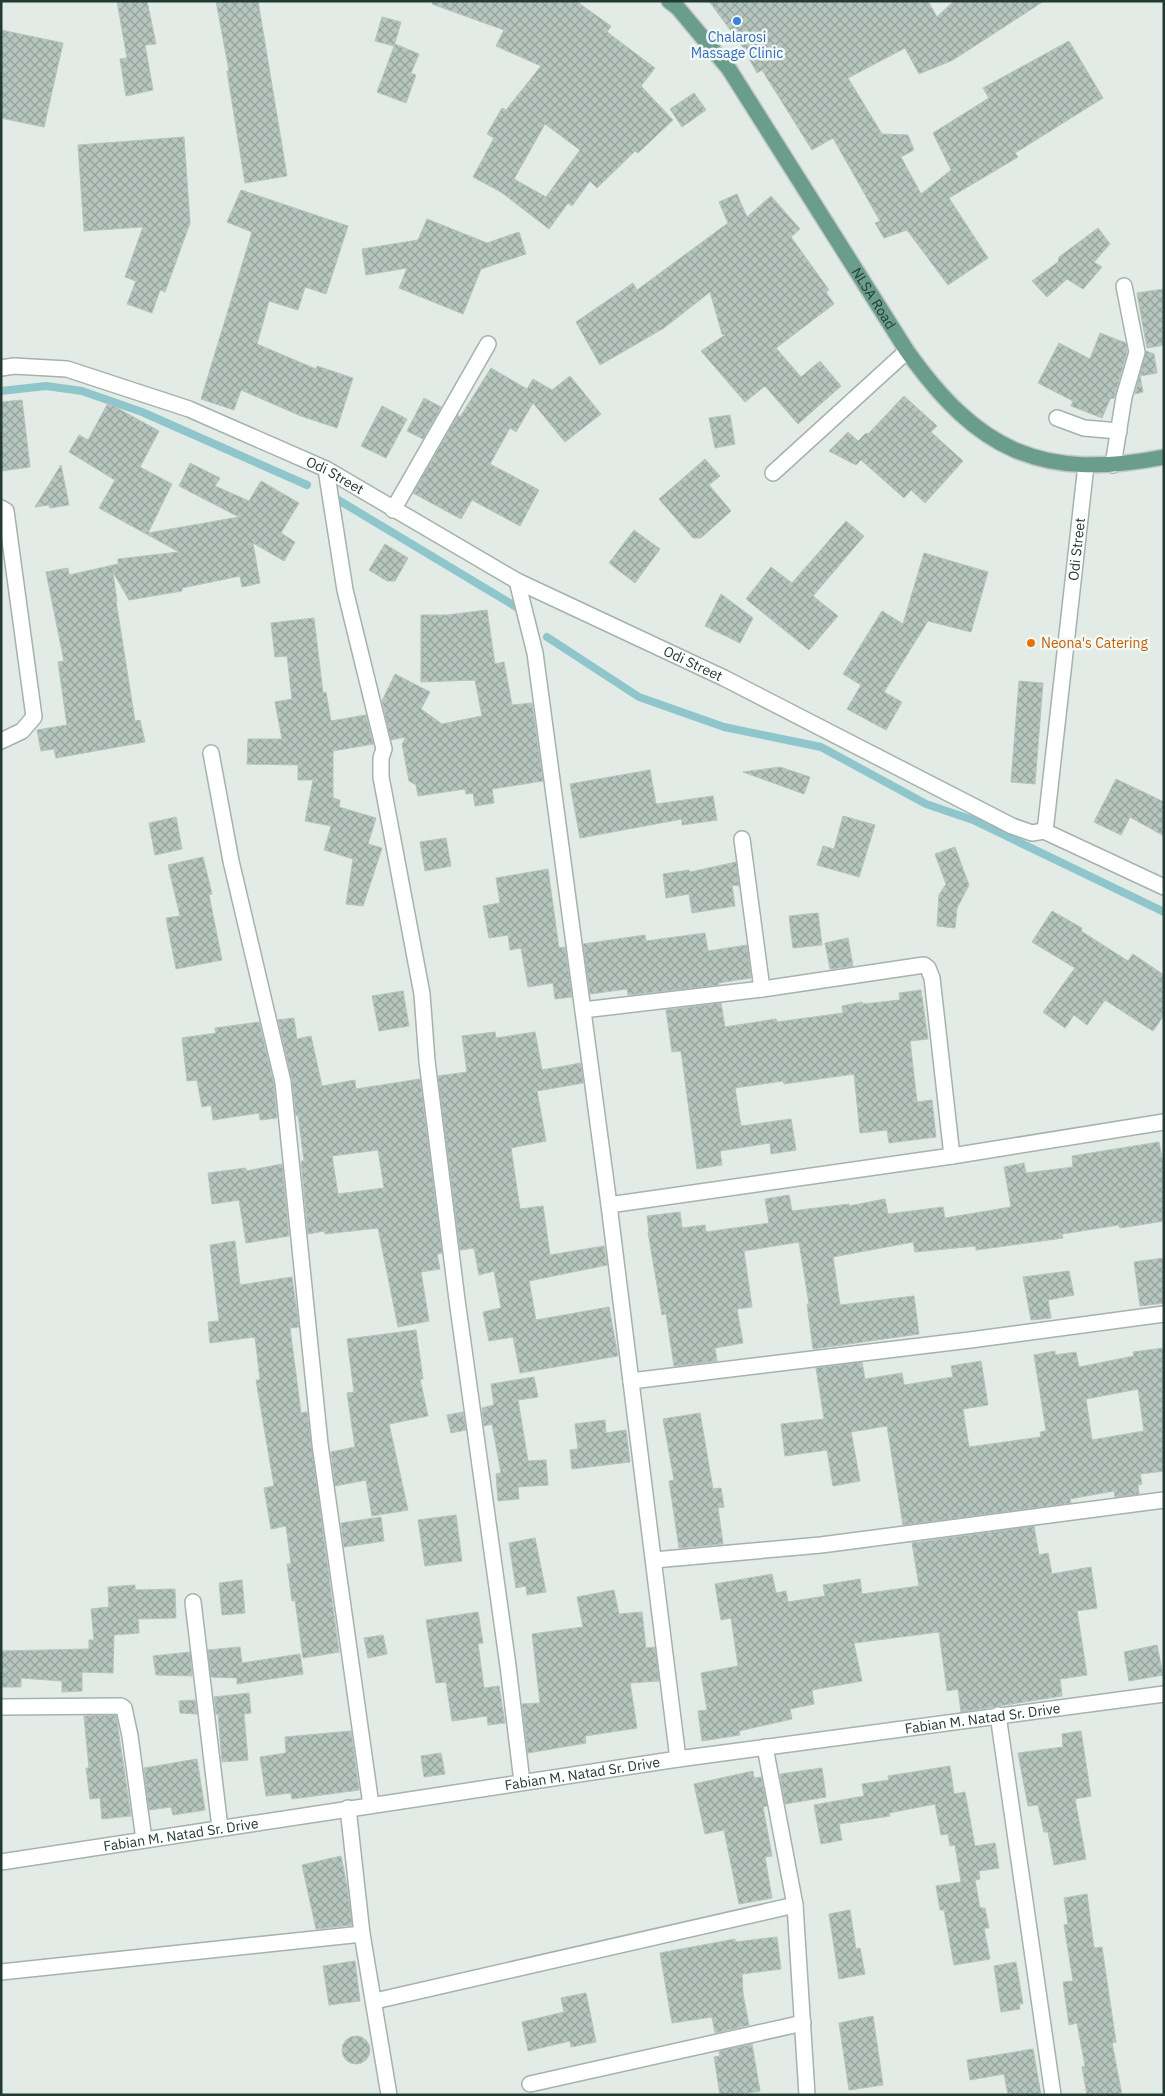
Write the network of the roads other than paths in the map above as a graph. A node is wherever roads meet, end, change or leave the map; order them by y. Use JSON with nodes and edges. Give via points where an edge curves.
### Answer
{"nodes":[{"id":1,"x":669,"y":1,"type":"edge"},
{"id":2,"x":1124,"y":286,"type":"dead end"},
{"id":3,"x":488,"y":344,"type":"dead end"},
{"id":4,"x":907,"y":350,"type":"junction"},
{"id":5,"x":1,"y":368,"type":"edge"},
{"id":6,"x":1057,"y":418,"type":"dead end"},
{"id":7,"x":1119,"y":431,"type":"junction"},
{"id":8,"x":1164,"y":457,"type":"edge"},
{"id":9,"x":1086,"y":465,"type":"junction"},
{"id":10,"x":1113,"y":465,"type":"junction"},
{"id":11,"x":326,"y":469,"type":"junction"},
{"id":12,"x":773,"y":473,"type":"dead end"},
{"id":13,"x":1,"y":508,"type":"edge"},
{"id":14,"x":393,"y":510,"type":"junction"},
{"id":15,"x":517,"y":581,"type":"junction"},
{"id":16,"x":1,"y":741,"type":"edge"},
{"id":17,"x":211,"y":753,"type":"dead end"},
{"id":18,"x":1044,"y":831,"type":"junction"},
{"id":19,"x":742,"y":839,"type":"dead end"},
{"id":20,"x":1164,"y":886,"type":"edge"},
{"id":21,"x":762,"y":989,"type":"junction"},
{"id":22,"x":583,"y":1010,"type":"junction"},
{"id":23,"x":1164,"y":1122,"type":"edge"},
{"id":24,"x":952,"y":1156,"type":"junction"},
{"id":25,"x":608,"y":1205,"type":"junction"},
{"id":26,"x":1164,"y":1314,"type":"edge"},
{"id":27,"x":631,"y":1381,"type":"junction"},
{"id":28,"x":1164,"y":1500,"type":"edge"},
{"id":29,"x":654,"y":1560,"type":"junction"},
{"id":30,"x":193,"y":1602,"type":"dead end"},
{"id":31,"x":1164,"y":1694,"type":"edge"},
{"id":32,"x":1,"y":1707,"type":"edge"},
{"id":33,"x":998,"y":1715,"type":"junction"},
{"id":34,"x":765,"y":1747,"type":"junction"},
{"id":35,"x":678,"y":1759,"type":"junction"},
{"id":36,"x":522,"y":1782,"type":"junction"},
{"id":37,"x":371,"y":1805,"type":"junction"},
{"id":38,"x":348,"y":1808,"type":"junction"},
{"id":39,"x":220,"y":1828,"type":"junction"},
{"id":40,"x":144,"y":1840,"type":"junction"},
{"id":41,"x":1,"y":1862,"type":"edge"},
{"id":42,"x":795,"y":1905,"type":"junction"},
{"id":43,"x":362,"y":1934,"type":"junction"},
{"id":44,"x":1,"y":1972,"type":"edge"},
{"id":45,"x":375,"y":2002,"type":"junction"},
{"id":46,"x":803,"y":2023,"type":"junction"},
{"id":47,"x":530,"y":2084,"type":"dead end"},
{"id":48,"x":389,"y":2095,"type":"edge"},
{"id":49,"x":807,"y":2095,"type":"edge"},
{"id":50,"x":1053,"y":2095,"type":"edge"}],
"edges":[{"from":1,"to":4,"type":"main road","name":"NLSA Road","via":[[729,69]]},
{"from":2,"to":7,"type":"street","via":[[1137,352],[1124,397]]},
{"from":3,"to":14,"type":"street"},
{"from":4,"to":9,"type":"main road","name":"NLSA Road","via":[[952,407],[984,432],[1030,457]]},
{"from":4,"to":12,"type":"street"},
{"from":5,"to":11,"type":"street","name":"Odi Street","via":[[67,369],[189,409]]},
{"from":6,"to":7,"type":"street","via":[[1084,428]]},
{"from":7,"to":10,"type":"street"},
{"from":8,"to":10,"type":"main road","name":"NLSA Road"},
{"from":9,"to":10,"type":"main road","name":"NLSA Road"},
{"from":9,"to":18,"type":"street","name":"Odi Street"},
{"from":11,"to":14,"type":"street","name":"Odi Street"},
{"from":11,"to":36,"type":"street","via":[[345,590],[384,749],[381,777],[422,994],[426,1061]]},
{"from":13,"to":16,"type":"street","via":[[6,511],[34,716],[22,731]]},
{"from":14,"to":15,"type":"street","name":"Odi Street"},
{"from":15,"to":18,"type":"street","name":"Odi Street","via":[[724,678],[1012,826],[1032,834]]},
{"from":15,"to":22,"type":"street","via":[[535,652]]},
{"from":17,"to":37,"type":"street","via":[[231,861],[283,1082],[320,1444]]},
{"from":18,"to":20,"type":"street"},
{"from":19,"to":21,"type":"street"},
{"from":21,"to":22,"type":"street"},
{"from":21,"to":24,"type":"street","via":[[918,965],[928,968],[932,978]]},
{"from":22,"to":25,"type":"street"},
{"from":23,"to":24,"type":"street"},
{"from":24,"to":25,"type":"street"},
{"from":25,"to":27,"type":"street"},
{"from":26,"to":27,"type":"street"},
{"from":27,"to":29,"type":"street"},
{"from":28,"to":29,"type":"street","via":[[821,1546]]},
{"from":29,"to":35,"type":"street"},
{"from":30,"to":39,"type":"street"},
{"from":31,"to":33,"type":"street","name":"Fabian M. Natad Sr. Drive"},
{"from":32,"to":40,"type":"street","via":[[124,1708]]},
{"from":33,"to":34,"type":"street","name":"Fabian M. Natad Sr. Drive"},
{"from":33,"to":50,"type":"street"},
{"from":34,"to":35,"type":"street","name":"Fabian M. Natad Sr. Drive"},
{"from":34,"to":42,"type":"street"},
{"from":35,"to":36,"type":"street","name":"Fabian M. Natad Sr. Drive"},
{"from":36,"to":37,"type":"street","name":"Fabian M. Natad Sr. Drive"},
{"from":37,"to":38,"type":"street","name":"Fabian M. Natad Sr. Drive"},
{"from":38,"to":39,"type":"street","name":"Fabian M. Natad Sr. Drive"},
{"from":38,"to":43,"type":"street"},
{"from":39,"to":40,"type":"street","name":"Fabian M. Natad Sr. Drive"},
{"from":40,"to":41,"type":"street","name":"Fabian M. Natad Sr. Drive"},
{"from":42,"to":45,"type":"street"},
{"from":42,"to":46,"type":"street"},
{"from":43,"to":44,"type":"street"},
{"from":43,"to":45,"type":"street"},
{"from":45,"to":48,"type":"street"},
{"from":46,"to":47,"type":"street"},
{"from":46,"to":49,"type":"street"}]}
